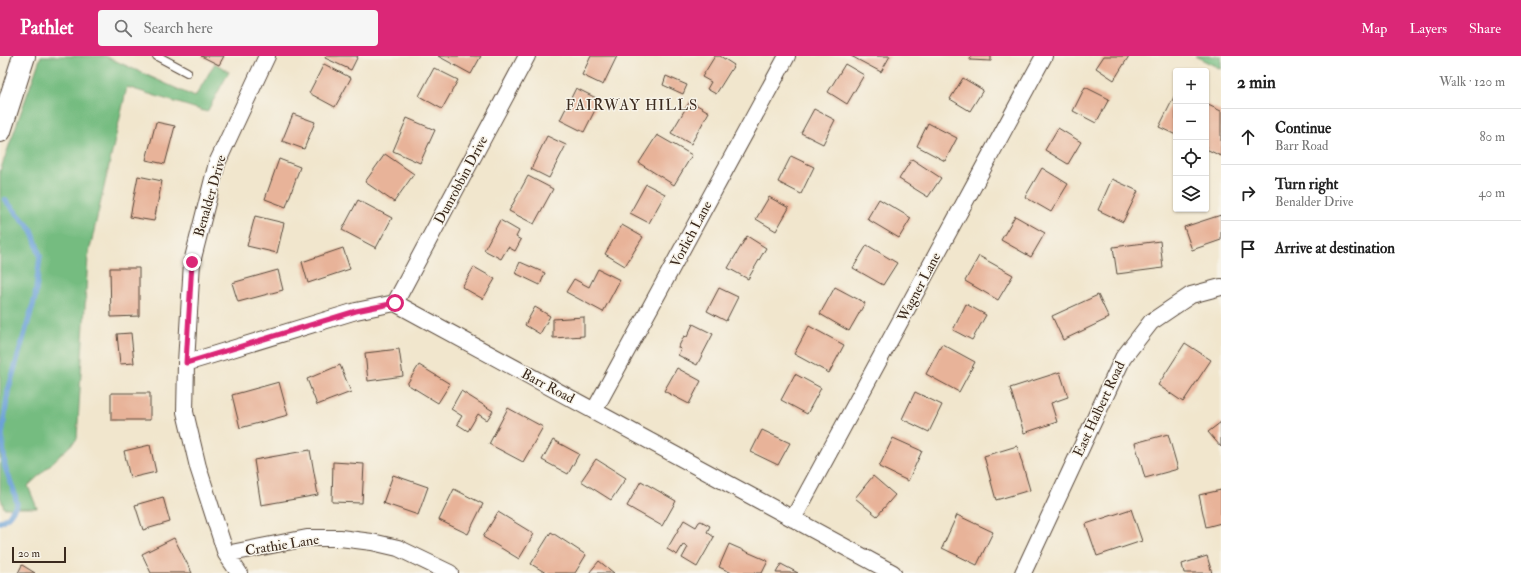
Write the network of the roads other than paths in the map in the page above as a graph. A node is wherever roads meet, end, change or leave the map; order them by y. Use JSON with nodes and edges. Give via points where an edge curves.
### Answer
{"nodes":[{"id":1,"x":24,"y":56,"type":"edge"},
{"id":2,"x":157,"y":56,"type":"edge"},
{"id":3,"x":267,"y":56,"type":"edge"},
{"id":4,"x":527,"y":56,"type":"edge"},
{"id":5,"x":787,"y":56,"type":"edge"},
{"id":6,"x":1044,"y":56,"type":"edge"},
{"id":7,"x":187,"y":72,"type":"dead end"},
{"id":8,"x":0,"y":131,"type":"edge"},
{"id":9,"x":1221,"y":287,"type":"edge"},
{"id":10,"x":395,"y":303,"type":"junction"},
{"id":11,"x":186,"y":363,"type":"junction"},
{"id":12,"x":594,"y":411,"type":"junction"},
{"id":13,"x":793,"y":519,"type":"junction"},
{"id":14,"x":226,"y":554,"type":"junction"},
{"id":15,"x":239,"y":573,"type":"edge"},
{"id":16,"x":450,"y":573,"type":"edge"},
{"id":17,"x":893,"y":573,"type":"edge"},
{"id":18,"x":1023,"y":573,"type":"edge"}],
"edges":[{"from":1,"to":8,"type":"main road"},
{"from":2,"to":7,"type":"lane"},
{"from":3,"to":11,"type":"street","name":"Benalder Drive","via":[[217,163],[192,262]]},
{"from":4,"to":10,"type":"street","name":"Dunrobbin Drive"},
{"from":5,"to":12,"type":"street","name":"Vorlich Lane"},
{"from":6,"to":13,"type":"street","name":"Wagner Lane"},
{"from":9,"to":18,"type":"street","name":"East Halbert Road","via":[[1191,295],[1151,322],[1123,358]]},
{"from":10,"to":11,"type":"street","via":[[356,311]]},
{"from":10,"to":12,"type":"street","name":"Barr Road"},
{"from":11,"to":14,"type":"street","name":"Benalder Drive","via":[[185,412],[198,467]]},
{"from":12,"to":13,"type":"street","name":"Barr Road"},
{"from":13,"to":17,"type":"street","name":"Barr Road"},
{"from":14,"to":15,"type":"street","name":"Benalder Drive"},
{"from":14,"to":16,"type":"street","name":"Crathie Lane","via":[[307,538],[340,538],[398,548]]}]}
